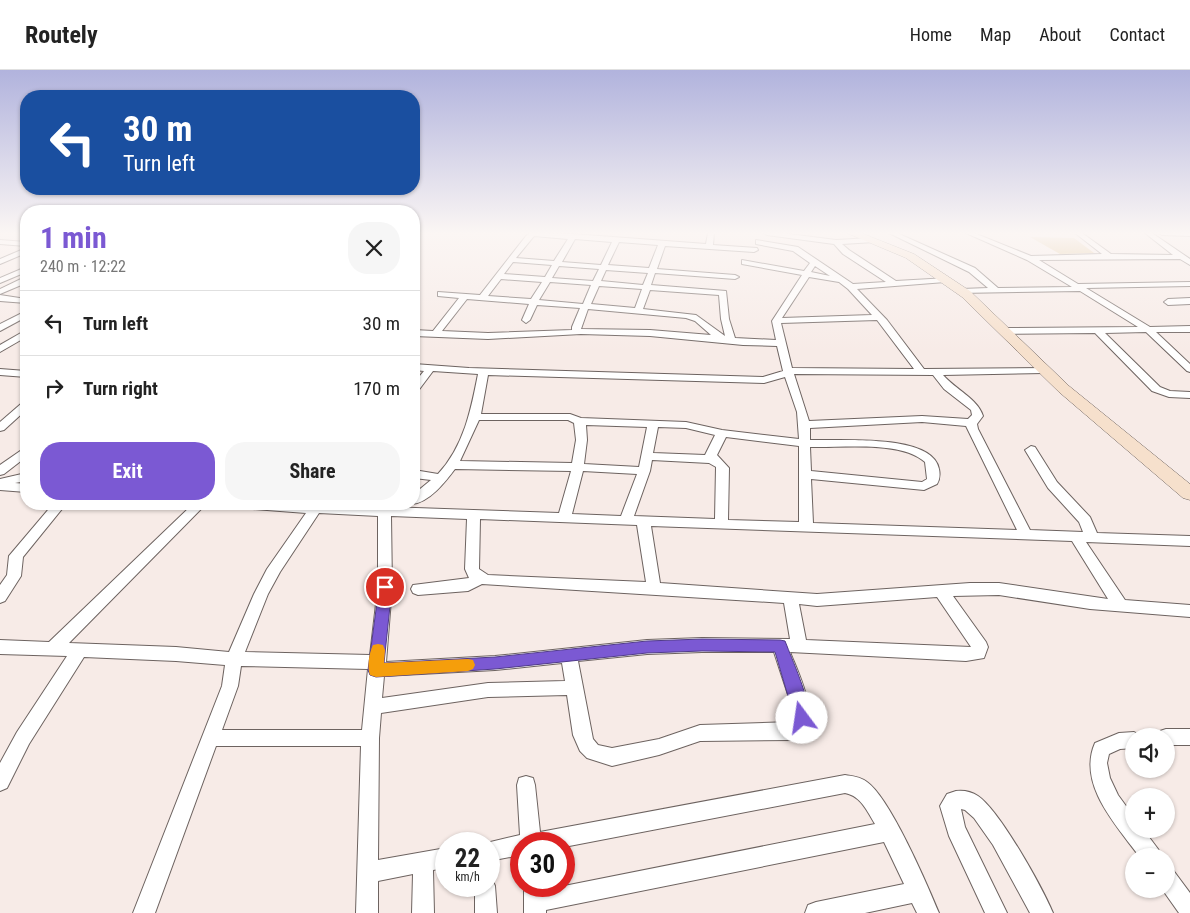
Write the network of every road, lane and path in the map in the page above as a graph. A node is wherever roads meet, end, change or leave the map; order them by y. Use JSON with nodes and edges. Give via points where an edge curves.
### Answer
{"nodes":[{"id":1,"x":19,"y":272,"type":"edge"},
{"id":2,"x":502,"y":272,"type":"edge"},
{"id":3,"x":552,"y":272,"type":"edge"},
{"id":4,"x":601,"y":272,"type":"edge"},
{"id":5,"x":652,"y":272,"type":"edge"},
{"id":6,"x":671,"y":272,"type":"edge"},
{"id":7,"x":738,"y":272,"type":"edge"},
{"id":8,"x":794,"y":272,"type":"edge"},
{"id":9,"x":808,"y":272,"type":"edge"},
{"id":10,"x":829,"y":272,"type":"edge"},
{"id":11,"x":877,"y":272,"type":"edge"},
{"id":12,"x":934,"y":272,"type":"edge"},
{"id":13,"x":975,"y":272,"type":"edge"},
{"id":14,"x":1053,"y":272,"type":"edge"},
{"id":15,"x":806,"y":275,"type":"junction"},
{"id":16,"x":499,"y":276,"type":"junction"},
{"id":17,"x":735,"y":277,"type":"junction"},
{"id":18,"x":548,"y":279,"type":"junction"},
{"id":19,"x":840,"y":280,"type":"junction"},
{"id":20,"x":945,"y":280,"type":"junction"},
{"id":21,"x":0,"y":281,"type":"edge"},
{"id":22,"x":20,"y":283,"type":"edge"},
{"id":23,"x":596,"y":284,"type":"junction"},
{"id":24,"x":895,"y":284,"type":"junction"},
{"id":25,"x":1190,"y":284,"type":"edge"},
{"id":26,"x":647,"y":287,"type":"junction"},
{"id":27,"x":851,"y":288,"type":"junction"},
{"id":28,"x":1079,"y":288,"type":"junction"},
{"id":29,"x":994,"y":290,"type":"junction"},
{"id":30,"x":961,"y":291,"type":"junction"},
{"id":31,"x":0,"y":292,"type":"edge"},
{"id":32,"x":723,"y":293,"type":"junction"},
{"id":33,"x":441,"y":294,"type":"dead end"},
{"id":34,"x":466,"y":296,"type":"junction"},
{"id":35,"x":0,"y":298,"type":"edge"},
{"id":36,"x":482,"y":298,"type":"junction"},
{"id":37,"x":20,"y":300,"type":"edge"},
{"id":38,"x":1190,"y":301,"type":"edge"},
{"id":39,"x":534,"y":302,"type":"junction"},
{"id":40,"x":1168,"y":302,"type":"dead end"},
{"id":41,"x":586,"y":307,"type":"junction"},
{"id":42,"x":638,"y":311,"type":"junction"},
{"id":43,"x":20,"y":317,"type":"edge"},
{"id":44,"x":880,"y":317,"type":"junction"},
{"id":45,"x":526,"y":320,"type":"dead end"},
{"id":46,"x":776,"y":321,"type":"junction"},
{"id":47,"x":0,"y":328,"type":"edge"},
{"id":48,"x":1190,"y":329,"type":"edge"},
{"id":49,"x":1149,"y":330,"type":"junction"},
{"id":50,"x":1004,"y":331,"type":"junction"},
{"id":51,"x":1098,"y":331,"type":"junction"},
{"id":52,"x":580,"y":332,"type":"junction"},
{"id":53,"x":420,"y":333,"type":"edge"},
{"id":54,"x":435,"y":334,"type":"junction"},
{"id":55,"x":20,"y":337,"type":"edge"},
{"id":56,"x":728,"y":340,"type":"junction"},
{"id":57,"x":781,"y":343,"type":"junction"},
{"id":58,"x":0,"y":349,"type":"edge"},
{"id":59,"x":420,"y":367,"type":"edge"},
{"id":60,"x":431,"y":368,"type":"junction"},
{"id":61,"x":1190,"y":369,"type":"edge"},
{"id":62,"x":1044,"y":370,"type":"junction"},
{"id":63,"x":0,"y":372,"type":"edge"},
{"id":64,"x":484,"y":372,"type":"junction"},
{"id":65,"x":788,"y":372,"type":"junction"},
{"id":66,"x":921,"y":372,"type":"junction"},
{"id":67,"x":936,"y":372,"type":"junction"},
{"id":68,"x":20,"y":374,"type":"edge"},
{"id":69,"x":420,"y":382,"type":"edge"},
{"id":70,"x":1190,"y":395,"type":"edge"},
{"id":71,"x":20,"y":410,"type":"edge"},
{"id":72,"x":475,"y":417,"type":"junction"},
{"id":73,"x":579,"y":421,"type":"junction"},
{"id":74,"x":804,"y":424,"type":"junction"},
{"id":75,"x":653,"y":425,"type":"junction"},
{"id":76,"x":972,"y":425,"type":"junction"},
{"id":77,"x":0,"y":428,"type":"edge"},
{"id":78,"x":722,"y":433,"type":"junction"},
{"id":79,"x":806,"y":444,"type":"junction"},
{"id":80,"x":1031,"y":450,"type":"dead end"},
{"id":81,"x":20,"y":456,"type":"edge"},
{"id":82,"x":647,"y":456,"type":"junction"},
{"id":83,"x":712,"y":459,"type":"junction"},
{"id":84,"x":452,"y":465,"type":"junction"},
{"id":85,"x":578,"y":467,"type":"junction"},
{"id":86,"x":0,"y":471,"type":"edge"},
{"id":87,"x":644,"y":472,"type":"junction"},
{"id":88,"x":804,"y":474,"type":"junction"},
{"id":89,"x":420,"y":475,"type":"edge"},
{"id":90,"x":442,"y":478,"type":"junction"},
{"id":91,"x":20,"y":479,"type":"edge"},
{"id":92,"x":0,"y":485,"type":"edge"},
{"id":93,"x":20,"y":487,"type":"edge"},
{"id":94,"x":1190,"y":494,"type":"edge"},
{"id":95,"x":420,"y":496,"type":"edge"},
{"id":96,"x":55,"y":510,"type":"edge"},
{"id":97,"x":194,"y":510,"type":"edge"},
{"id":98,"x":310,"y":510,"type":"edge"},
{"id":99,"x":370,"y":510,"type":"edge"},
{"id":100,"x":390,"y":511,"type":"junction"},
{"id":101,"x":474,"y":514,"type":"junction"},
{"id":102,"x":565,"y":517,"type":"junction"},
{"id":103,"x":626,"y":520,"type":"junction"},
{"id":104,"x":643,"y":520,"type":"junction"},
{"id":105,"x":721,"y":523,"type":"junction"},
{"id":106,"x":806,"y":526,"type":"junction"},
{"id":107,"x":1026,"y":535,"type":"junction"},
{"id":108,"x":1076,"y":536,"type":"junction"},
{"id":109,"x":1092,"y":537,"type":"junction"},
{"id":110,"x":1190,"y":541,"type":"edge"},
{"id":111,"x":481,"y":578,"type":"junction"},
{"id":112,"x":418,"y":588,"type":"dead end"},
{"id":113,"x":654,"y":588,"type":"junction"},
{"id":114,"x":942,"y":592,"type":"junction"},
{"id":115,"x":0,"y":598,"type":"edge"},
{"id":116,"x":790,"y":598,"type":"junction"},
{"id":117,"x":1120,"y":605,"type":"junction"},
{"id":118,"x":1190,"y":611,"type":"edge"},
{"id":119,"x":780,"y":646,"type":"junction"},
{"id":120,"x":799,"y":646,"type":"junction"},
{"id":121,"x":0,"y":647,"type":"edge"},
{"id":122,"x":54,"y":648,"type":"junction"},
{"id":123,"x":82,"y":649,"type":"junction"},
{"id":124,"x":569,"y":654,"type":"junction"},
{"id":125,"x":234,"y":658,"type":"junction"},
{"id":126,"x":376,"y":666,"type":"junction"},
{"id":127,"x":574,"y":688,"type":"junction"},
{"id":128,"x":373,"y":707,"type":"junction"},
{"id":129,"x":1175,"y":737,"type":"edge"},
{"id":130,"x":1190,"y":737,"type":"edge"},
{"id":131,"x":211,"y":738,"type":"junction"},
{"id":132,"x":370,"y":738,"type":"junction"},
{"id":133,"x":1125,"y":741,"type":"edge"},
{"id":134,"x":0,"y":782,"type":"edge"},
{"id":135,"x":526,"y":785,"type":"dead end"},
{"id":136,"x":890,"y":831,"type":"junction"},
{"id":137,"x":529,"y":832,"type":"edge"},
{"id":138,"x":575,"y":835,"type":"edge"},
{"id":139,"x":1145,"y":848,"type":"edge"},
{"id":140,"x":435,"y":860,"type":"edge"},
{"id":141,"x":423,"y":862,"type":"junction"},
{"id":142,"x":368,"y":872,"type":"junction"},
{"id":143,"x":1175,"y":890,"type":"edge"},
{"id":144,"x":918,"y":891,"type":"junction"},
{"id":145,"x":485,"y":897,"type":"edge"},
{"id":146,"x":535,"y":900,"type":"edge"},
{"id":147,"x":839,"y":911,"type":"edge"},
{"id":148,"x":1190,"y":911,"type":"edge"},
{"id":149,"x":144,"y":913,"type":"edge"},
{"id":150,"x":367,"y":913,"type":"edge"},
{"id":151,"x":422,"y":913,"type":"edge"},
{"id":152,"x":486,"y":913,"type":"edge"},
{"id":153,"x":816,"y":913,"type":"edge"},
{"id":154,"x":928,"y":913,"type":"edge"},
{"id":155,"x":996,"y":913,"type":"edge"},
{"id":156,"x":1042,"y":913,"type":"edge"}],
"edges":[{"from":1,"to":21,"type":"street"},
{"from":2,"to":16,"type":"street"},
{"from":3,"to":18,"type":"street"},
{"from":4,"to":23,"type":"street"},
{"from":5,"to":26,"type":"street"},
{"from":6,"to":17,"type":"street"},
{"from":7,"to":17,"type":"street"},
{"from":8,"to":15,"type":"street"},
{"from":9,"to":15,"type":"street"},
{"from":10,"to":19,"type":"street"},
{"from":11,"to":24,"type":"street"},
{"from":12,"to":20,"type":"main road"},
{"from":13,"to":29,"type":"street"},
{"from":14,"to":28,"type":"street"},
{"from":15,"to":19,"type":"street"},
{"from":15,"to":46,"type":"street"},
{"from":16,"to":18,"type":"street"},
{"from":16,"to":36,"type":"street"},
{"from":17,"to":32,"type":"street"},
{"from":18,"to":23,"type":"street"},
{"from":18,"to":39,"type":"street"},
{"from":19,"to":27,"type":"street"},
{"from":20,"to":24,"type":"street"},
{"from":20,"to":30,"type":"main road"},
{"from":22,"to":31,"type":"street"},
{"from":23,"to":26,"type":"street"},
{"from":23,"to":41,"type":"street"},
{"from":24,"to":27,"type":"street"},
{"from":25,"to":28,"type":"street"},
{"from":26,"to":32,"type":"street"},
{"from":26,"to":42,"type":"street"},
{"from":27,"to":44,"type":"street"},
{"from":28,"to":29,"type":"street"},
{"from":28,"to":49,"type":"street"},
{"from":29,"to":30,"type":"street"},
{"from":30,"to":50,"type":"main road"},
{"from":32,"to":56,"type":"street"},
{"from":33,"to":34,"type":"street"},
{"from":34,"to":36,"type":"street"},
{"from":34,"to":54,"type":"street"},
{"from":35,"to":37,"type":"street"},
{"from":36,"to":39,"type":"street"},
{"from":38,"to":40,"type":"street"},
{"from":39,"to":41,"type":"street"},
{"from":39,"to":45,"type":"street"},
{"from":41,"to":42,"type":"street"},
{"from":41,"to":52,"type":"street","via":[[576,327]]},
{"from":42,"to":56,"type":"street","via":[[693,316]]},
{"from":43,"to":47,"type":"street"},
{"from":44,"to":46,"type":"street"},
{"from":44,"to":66,"type":"street"},
{"from":46,"to":57,"type":"street"},
{"from":48,"to":49,"type":"street"},
{"from":49,"to":51,"type":"street"},
{"from":49,"to":61,"type":"street"},
{"from":50,"to":51,"type":"street"},
{"from":50,"to":62,"type":"main road"},
{"from":51,"to":70,"type":"street","via":[[1156,389],[1169,394]]},
{"from":52,"to":54,"type":"street","via":[[488,336]]},
{"from":52,"to":56,"type":"street","via":[[650,333]]},
{"from":53,"to":54,"type":"street"},
{"from":55,"to":58,"type":"street"},
{"from":56,"to":57,"type":"street"},
{"from":57,"to":65,"type":"street"},
{"from":59,"to":60,"type":"street"},
{"from":60,"to":64,"type":"street"},
{"from":60,"to":69,"type":"street"},
{"from":62,"to":67,"type":"street"},
{"from":62,"to":94,"type":"main road"},
{"from":63,"to":68,"type":"street"},
{"from":64,"to":65,"type":"street","via":[[764,380]]},
{"from":64,"to":72,"type":"street"},
{"from":65,"to":66,"type":"street"},
{"from":65,"to":74,"type":"street"},
{"from":66,"to":67,"type":"street"},
{"from":67,"to":76,"type":"street","via":[[948,387],[976,409],[978,416]]},
{"from":71,"to":77,"type":"street"},
{"from":72,"to":73,"type":"street","via":[[570,417]]},
{"from":72,"to":84,"type":"street","via":[[464,446]]},
{"from":73,"to":75,"type":"street"},
{"from":73,"to":85,"type":"street"},
{"from":74,"to":76,"type":"street","via":[[922,419]]},
{"from":74,"to":79,"type":"street"},
{"from":75,"to":78,"type":"street","via":[[686,425]]},
{"from":75,"to":82,"type":"street"},
{"from":76,"to":107,"type":"street"},
{"from":78,"to":79,"type":"street"},
{"from":78,"to":83,"type":"street"},
{"from":79,"to":88,"type":"street"},
{"from":79,"to":88,"type":"street","via":[[842,442],[912,450],[929,459],[934,473],[933,481],[924,486]]},
{"from":80,"to":109,"type":"street","via":[[1052,484],[1085,520]]},
{"from":81,"to":86,"type":"street"},
{"from":82,"to":83,"type":"street"},
{"from":82,"to":87,"type":"street"},
{"from":83,"to":105,"type":"street","via":[[723,468]]},
{"from":84,"to":85,"type":"street"},
{"from":84,"to":90,"type":"street"},
{"from":85,"to":87,"type":"street"},
{"from":85,"to":102,"type":"street"},
{"from":87,"to":103,"type":"street"},
{"from":88,"to":106,"type":"street"},
{"from":89,"to":90,"type":"street"},
{"from":90,"to":95,"type":"street"},
{"from":91,"to":92,"type":"street"},
{"from":92,"to":93,"type":"street"},
{"from":96,"to":115,"type":"street","via":[[16,556],[14,576]]},
{"from":97,"to":122,"type":"street"},
{"from":98,"to":125,"type":"street","via":[[274,569]]},
{"from":99,"to":100,"type":"street"},
{"from":100,"to":101,"type":"street"},
{"from":100,"to":126,"type":"street"},
{"from":101,"to":102,"type":"street"},
{"from":101,"to":111,"type":"street","via":[[472,569]]},
{"from":102,"to":103,"type":"street"},
{"from":103,"to":104,"type":"street"},
{"from":104,"to":105,"type":"street"},
{"from":104,"to":113,"type":"street"},
{"from":105,"to":106,"type":"street"},
{"from":106,"to":107,"type":"street"},
{"from":107,"to":108,"type":"street"},
{"from":108,"to":109,"type":"street"},
{"from":108,"to":117,"type":"street"},
{"from":109,"to":110,"type":"street"},
{"from":111,"to":112,"type":"street","via":[[468,585]]},
{"from":111,"to":113,"type":"street"},
{"from":113,"to":116,"type":"street"},
{"from":114,"to":116,"type":"street","via":[[817,600]]},
{"from":114,"to":117,"type":"street","via":[[999,589]]},
{"from":114,"to":120,"type":"street","via":[[980,647],[978,653]]},
{"from":116,"to":120,"type":"street"},
{"from":117,"to":118,"type":"street"},
{"from":119,"to":120,"type":"street"},
{"from":119,"to":124,"type":"street","via":[[647,647]]},
{"from":119,"to":127,"type":"street","via":[[802,718],[793,732],[700,734],[660,747],[603,756],[586,745]]},
{"from":121,"to":122,"type":"street"},
{"from":122,"to":123,"type":"street"},
{"from":123,"to":125,"type":"street"},
{"from":123,"to":134,"type":"street","via":[[23,738]]},
{"from":124,"to":126,"type":"street","via":[[486,664]]},
{"from":124,"to":127,"type":"street"},
{"from":125,"to":126,"type":"street"},
{"from":125,"to":131,"type":"street","via":[[230,686]]},
{"from":126,"to":128,"type":"street"},
{"from":127,"to":128,"type":"street","via":[[488,690]]},
{"from":128,"to":132,"type":"street"},
{"from":129,"to":130,"type":"street"},
{"from":131,"to":132,"type":"street"},
{"from":131,"to":149,"type":"street"},
{"from":132,"to":142,"type":"street"},
{"from":133,"to":139,"type":"street","via":[[1102,749],[1098,763],[1114,804]]},
{"from":135,"to":137,"type":"street"},
{"from":136,"to":138,"type":"street","via":[[867,794],[861,788],[845,784]]},
{"from":136,"to":144,"type":"street"},
{"from":136,"to":146,"type":"street"},
{"from":140,"to":141,"type":"street"},
{"from":141,"to":142,"type":"street"},
{"from":141,"to":151,"type":"street"},
{"from":142,"to":150,"type":"street"},
{"from":143,"to":148,"type":"street"},
{"from":144,"to":147,"type":"street"},
{"from":144,"to":154,"type":"street"},
{"from":145,"to":152,"type":"street"},
{"from":147,"to":153,"type":"street"},
{"from":155,"to":156,"type":"street","via":[[956,829],[950,806],[954,800],[971,802],[993,827]]}]}
